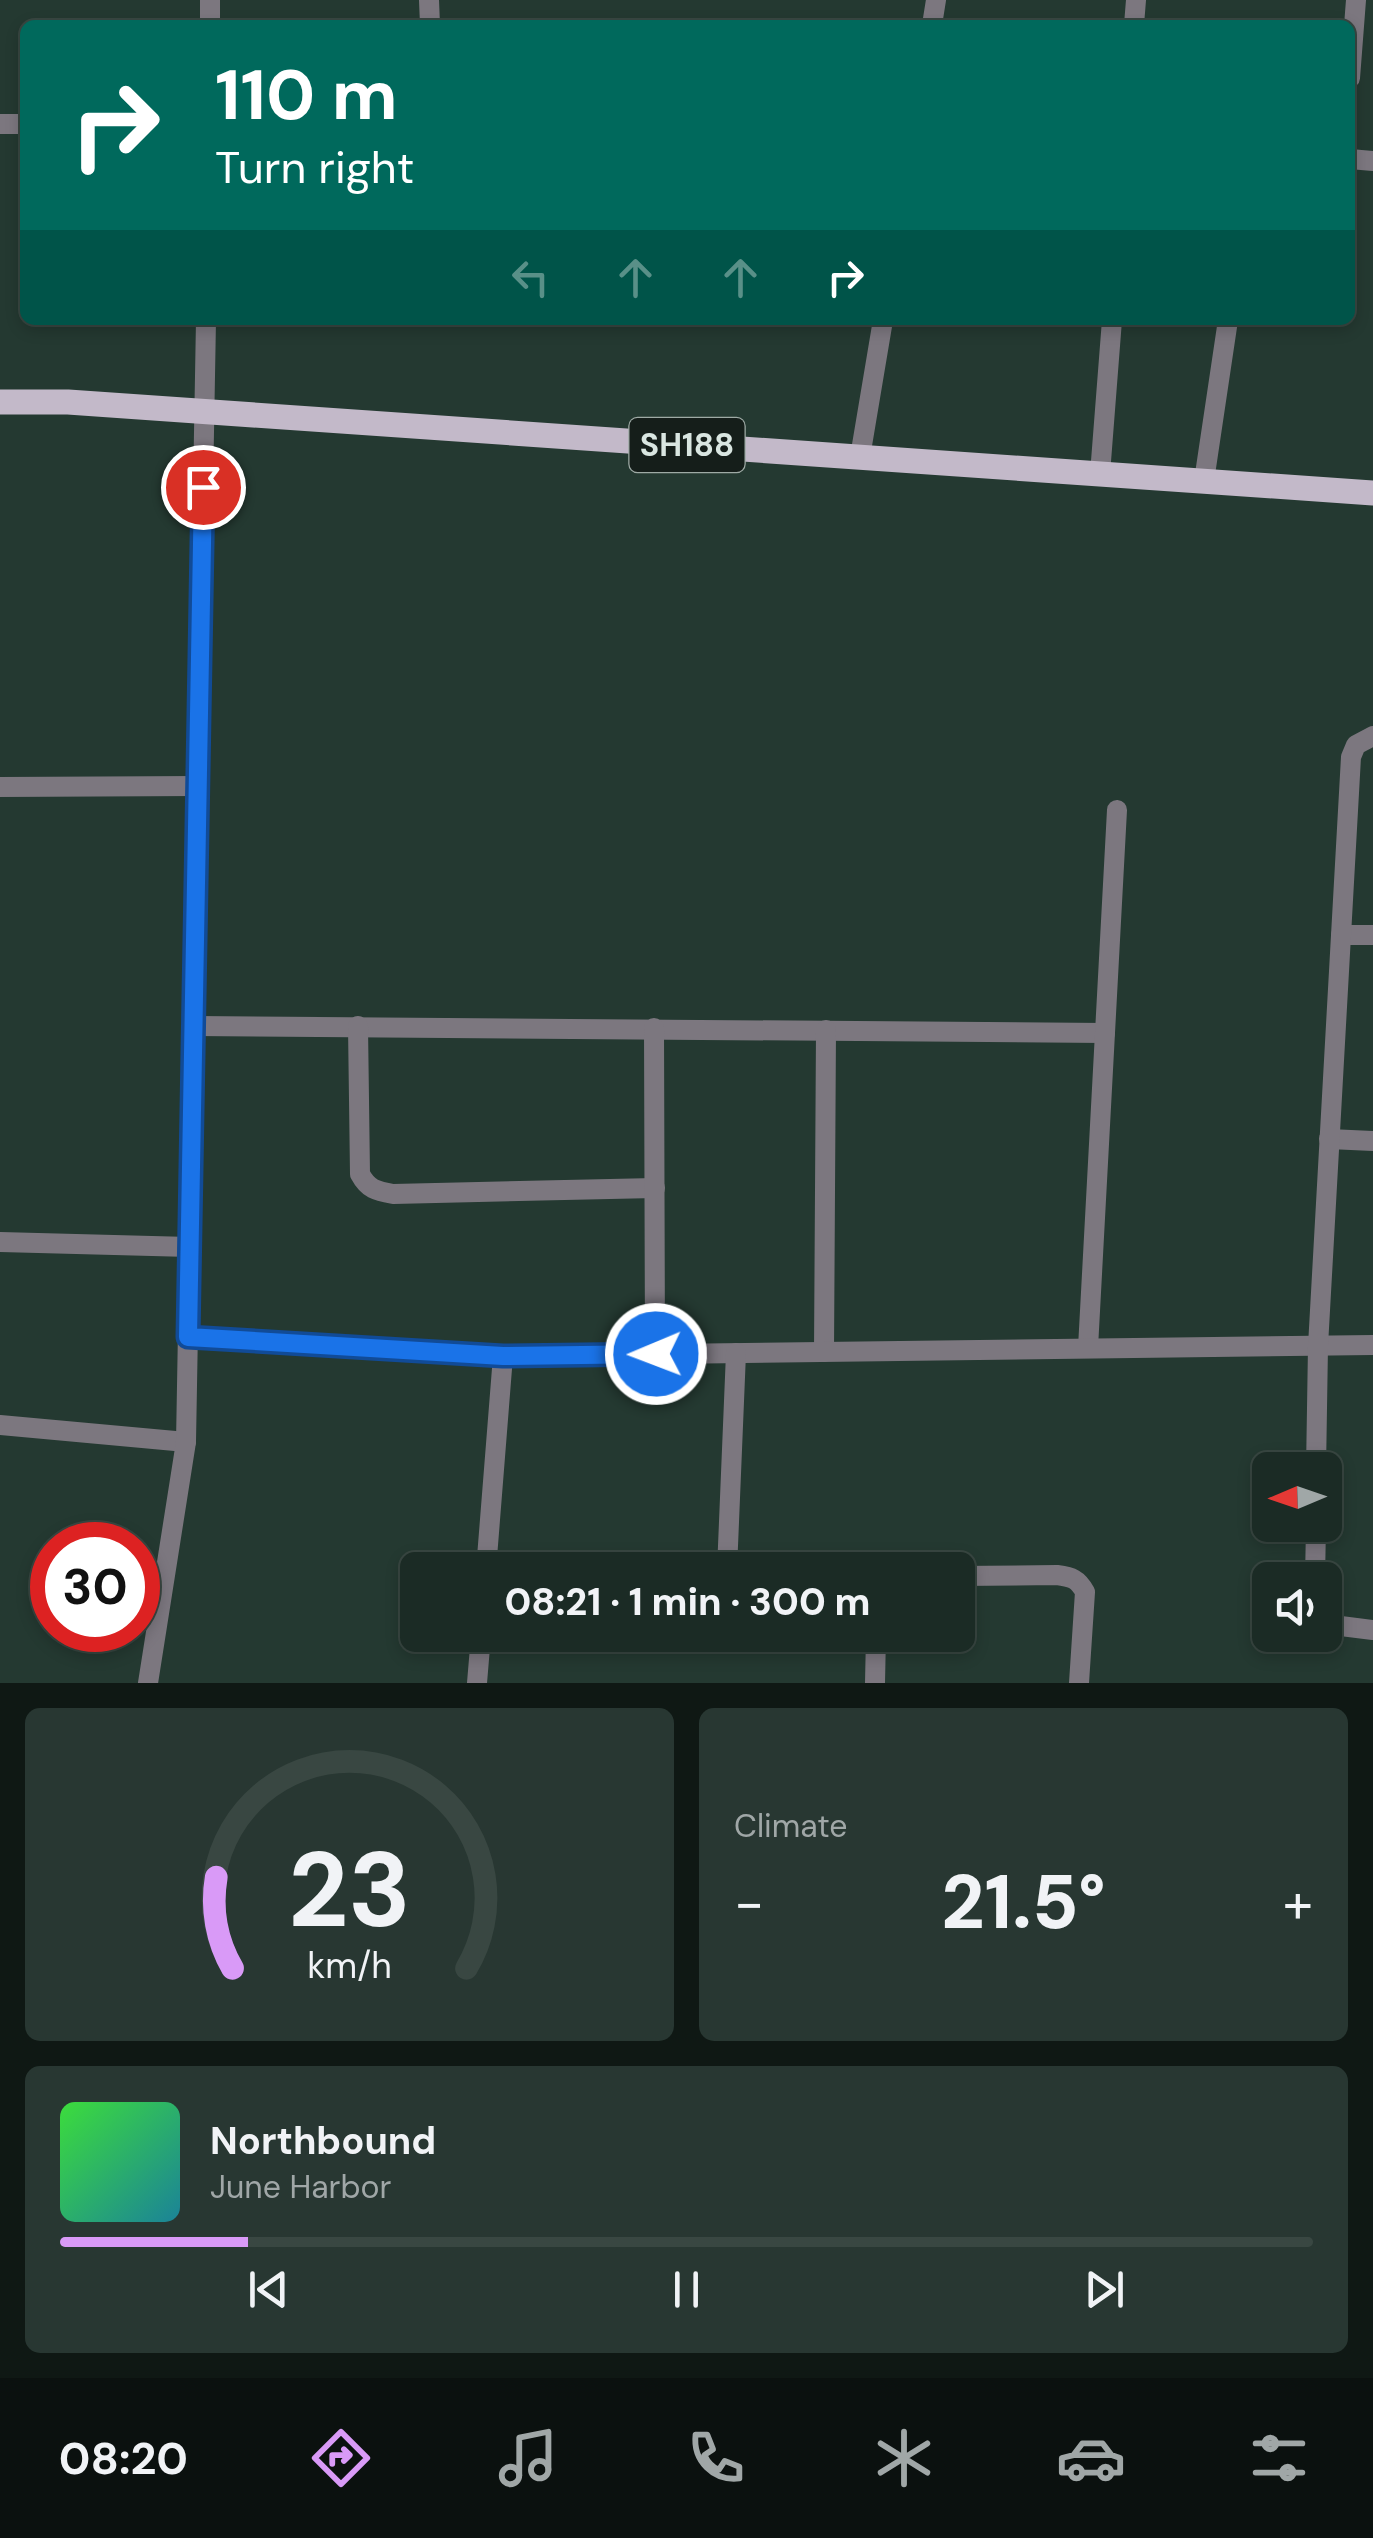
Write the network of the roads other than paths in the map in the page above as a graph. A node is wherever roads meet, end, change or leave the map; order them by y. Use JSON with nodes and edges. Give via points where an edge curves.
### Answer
{"nodes":[{"id":1,"x":206,"y":325,"type":"edge"},
{"id":2,"x":882,"y":325,"type":"edge"},
{"id":3,"x":1112,"y":325,"type":"edge"},
{"id":4,"x":1227,"y":325,"type":"edge"},
{"id":5,"x":0,"y":402,"type":"edge"},
{"id":6,"x":205,"y":412,"type":"junction"},
{"id":7,"x":860,"y":457,"type":"junction"},
{"id":8,"x":1100,"y":474,"type":"junction"},
{"id":9,"x":1204,"y":481,"type":"junction"},
{"id":10,"x":1373,"y":493,"type":"edge"},
{"id":11,"x":1373,"y":736,"type":"edge"},
{"id":12,"x":198,"y":786,"type":"junction"},
{"id":13,"x":0,"y":787,"type":"edge"},
{"id":14,"x":1117,"y":810,"type":"dead end"},
{"id":15,"x":1340,"y":935,"type":"junction"},
{"id":16,"x":1373,"y":935,"type":"edge"},
{"id":17,"x":194,"y":1026,"type":"junction"},
{"id":18,"x":358,"y":1026,"type":"junction"},
{"id":19,"x":654,"y":1028,"type":"junction"},
{"id":20,"x":826,"y":1030,"type":"junction"},
{"id":21,"x":1105,"y":1032,"type":"junction"},
{"id":22,"x":1329,"y":1140,"type":"junction"},
{"id":23,"x":1373,"y":1141,"type":"edge"},
{"id":24,"x":654,"y":1188,"type":"junction"},
{"id":25,"x":0,"y":1242,"type":"edge"},
{"id":26,"x":190,"y":1246,"type":"junction"},
{"id":27,"x":188,"y":1337,"type":"junction"},
{"id":28,"x":1373,"y":1345,"type":"edge"},
{"id":29,"x":1318,"y":1346,"type":"junction"},
{"id":30,"x":1088,"y":1348,"type":"junction"},
{"id":31,"x":824,"y":1352,"type":"junction"},
{"id":32,"x":736,"y":1353,"type":"junction"},
{"id":33,"x":656,"y":1354,"type":"junction"},
{"id":34,"x":503,"y":1356,"type":"junction"},
{"id":35,"x":0,"y":1425,"type":"edge"},
{"id":36,"x":186,"y":1442,"type":"junction"},
{"id":37,"x":1316,"y":1452,"type":"edge"},
{"id":38,"x":487,"y":1552,"type":"edge"},
{"id":39,"x":729,"y":1552,"type":"edge"},
{"id":40,"x":975,"y":1576,"type":"edge"},
{"id":41,"x":1342,"y":1626,"type":"edge"},
{"id":42,"x":1373,"y":1630,"type":"edge"},
{"id":43,"x":480,"y":1652,"type":"edge"},
{"id":44,"x":876,"y":1652,"type":"edge"},
{"id":45,"x":148,"y":1683,"type":"edge"},
{"id":46,"x":477,"y":1683,"type":"edge"},
{"id":47,"x":875,"y":1683,"type":"edge"},
{"id":48,"x":1079,"y":1683,"type":"edge"}],
"edges":[{"from":1,"to":6,"type":"street"},
{"from":2,"to":7,"type":"street"},
{"from":3,"to":8,"type":"street"},
{"from":4,"to":9,"type":"street"},
{"from":5,"to":6,"type":"main road","number":"SH188"},
{"from":6,"to":7,"type":"main road","number":"SH188"},
{"from":6,"to":12,"type":"street"},
{"from":7,"to":8,"type":"main road","number":"SH188"},
{"from":8,"to":9,"type":"main road","number":"SH188"},
{"from":9,"to":10,"type":"main road","number":"SH188"},
{"from":11,"to":15,"type":"street","via":[[1350,756]]},
{"from":12,"to":13,"type":"street"},
{"from":12,"to":17,"type":"street"},
{"from":14,"to":21,"type":"street"},
{"from":15,"to":16,"type":"street"},
{"from":15,"to":22,"type":"street"},
{"from":17,"to":18,"type":"street"},
{"from":17,"to":26,"type":"street"},
{"from":18,"to":19,"type":"street"},
{"from":18,"to":24,"type":"street","via":[[360,1174],[367,1186],[392,1194]]},
{"from":19,"to":20,"type":"street"},
{"from":19,"to":24,"type":"street"},
{"from":20,"to":21,"type":"street"},
{"from":20,"to":31,"type":"street"},
{"from":21,"to":30,"type":"street"},
{"from":22,"to":23,"type":"street"},
{"from":22,"to":29,"type":"street"},
{"from":24,"to":33,"type":"street"},
{"from":25,"to":26,"type":"street"},
{"from":26,"to":27,"type":"street"},
{"from":27,"to":34,"type":"street"},
{"from":27,"to":36,"type":"street"},
{"from":28,"to":29,"type":"street"},
{"from":29,"to":30,"type":"street"},
{"from":29,"to":37,"type":"street"},
{"from":30,"to":31,"type":"street"},
{"from":31,"to":32,"type":"street"},
{"from":32,"to":33,"type":"street"},
{"from":32,"to":39,"type":"street"},
{"from":33,"to":34,"type":"street"},
{"from":34,"to":38,"type":"street"},
{"from":35,"to":36,"type":"street"},
{"from":36,"to":45,"type":"street"},
{"from":40,"to":48,"type":"street","via":[[1058,1575],[1079,1582],[1085,1592]]},
{"from":41,"to":42,"type":"street"},
{"from":43,"to":46,"type":"street"},
{"from":44,"to":47,"type":"street"}]}
